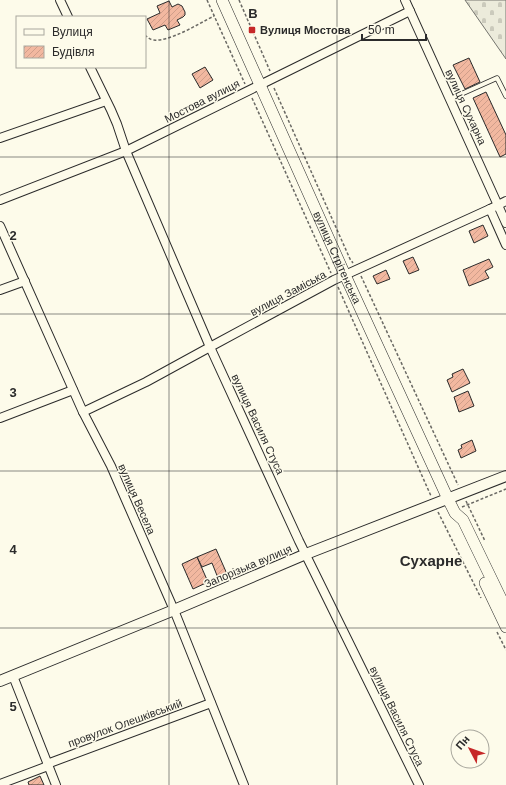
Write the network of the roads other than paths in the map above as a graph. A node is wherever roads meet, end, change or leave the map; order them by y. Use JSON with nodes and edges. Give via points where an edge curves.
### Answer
{"nodes":[{"id":1,"x":60,"y":0,"type":"edge"},
{"id":2,"x":222,"y":0,"type":"edge"},
{"id":3,"x":405,"y":0,"type":"edge"},
{"id":4,"x":410,"y":11,"type":"junction"},
{"id":5,"x":68,"y":16,"type":"edge"},
{"id":6,"x":90,"y":68,"type":"edge"},
{"id":7,"x":260,"y":85,"type":"junction"},
{"id":8,"x":506,"y":96,"type":"edge"},
{"id":9,"x":450,"y":99,"type":"junction"},
{"id":10,"x":106,"y":101,"type":"junction"},
{"id":11,"x":0,"y":138,"type":"edge"},
{"id":12,"x":126,"y":152,"type":"junction"},
{"id":13,"x":0,"y":200,"type":"edge"},
{"id":14,"x":502,"y":203,"type":"edge"},
{"id":15,"x":490,"y":209,"type":"junction"},
{"id":16,"x":506,"y":222,"type":"edge"},
{"id":17,"x":0,"y":226,"type":"edge"},
{"id":18,"x":506,"y":245,"type":"edge"},
{"id":19,"x":345,"y":276,"type":"junction"},
{"id":20,"x":25,"y":281,"type":"junction"},
{"id":21,"x":0,"y":290,"type":"edge"},
{"id":22,"x":210,"y":347,"type":"junction"},
{"id":23,"x":73,"y":390,"type":"junction"},
{"id":24,"x":83,"y":412,"type":"junction"},
{"id":25,"x":0,"y":418,"type":"edge"},
{"id":26,"x":506,"y":476,"type":"edge"},
{"id":27,"x":448,"y":499,"type":"junction"},
{"id":28,"x":455,"y":512,"type":"junction"},
{"id":29,"x":306,"y":554,"type":"junction"},
{"id":30,"x":506,"y":609,"type":"edge"},
{"id":31,"x":174,"y":610,"type":"junction"},
{"id":32,"x":501,"y":628,"type":"edge"},
{"id":33,"x":13,"y":676,"type":"junction"},
{"id":34,"x":1,"y":679,"type":"edge"},
{"id":35,"x":211,"y":703,"type":"junction"},
{"id":36,"x":48,"y":765,"type":"junction"},
{"id":37,"x":0,"y":784,"type":"edge"},
{"id":38,"x":56,"y":785,"type":"edge"},
{"id":39,"x":244,"y":785,"type":"edge"},
{"id":40,"x":419,"y":785,"type":"edge"}],
"edges":[{"from":1,"to":5,"type":"street"},
{"from":2,"to":7,"type":"main road","name":"вулиця Стрітенська"},
{"from":3,"to":4,"type":"street","name":"вулиця Сухарна"},
{"from":4,"to":7,"type":"street","name":"Мостова вулиця"},
{"from":4,"to":9,"type":"street","name":"вулиця Сухарна"},
{"from":6,"to":10,"type":"street","name":"вулиця Василя Стуса"},
{"from":7,"to":12,"type":"street","name":"Мостова вулиця"},
{"from":7,"to":19,"type":"main road","name":"вулиця Стрітенська"},
{"from":8,"to":9,"type":"lane","via":[[497,78]]},
{"from":9,"to":14,"type":"street","name":"вулиця Сухарна"},
{"from":10,"to":11,"type":"street"},
{"from":10,"to":12,"type":"street","name":"вулиця Василя Стуса"},
{"from":12,"to":13,"type":"street","name":"Мостова вулиця"},
{"from":12,"to":22,"type":"street","name":"вулиця Василя Стуса"},
{"from":14,"to":15,"type":"street","name":"вулиця Заміська"},
{"from":14,"to":16,"type":"street","name":"вулиця Сухарна"},
{"from":15,"to":18,"type":"street"},
{"from":15,"to":19,"type":"street","name":"вулиця Заміська"},
{"from":17,"to":20,"type":"street","name":"вулиця Весела"},
{"from":19,"to":22,"type":"street","name":"вулиця Заміська"},
{"from":19,"to":27,"type":"main road","name":"вулиця Стрітенська"},
{"from":20,"to":21,"type":"street"},
{"from":20,"to":23,"type":"street","name":"вулиця Весела"},
{"from":22,"to":24,"type":"street","name":"вулиця Заміська"},
{"from":22,"to":29,"type":"street","name":"вулиця Василя Стуса"},
{"from":23,"to":24,"type":"street","name":"вулиця Весела"},
{"from":23,"to":25,"type":"street"},
{"from":24,"to":31,"type":"street","name":"вулиця Весела","via":[[111,466]]},
{"from":26,"to":27,"type":"street","name":"Запорізька вулиця"},
{"from":27,"to":28,"type":"main road","name":"вулиця Стрітенська"},
{"from":27,"to":29,"type":"street","name":"Запорізька вулиця"},
{"from":28,"to":30,"type":"main road","name":"вулиця Стрітенська","via":[[463,520]]},
{"from":28,"to":32,"type":"main road","name":"вулиця Стрітенська","via":[[456,523]]},
{"from":29,"to":31,"type":"street","name":"Запорізька вулиця"},
{"from":29,"to":40,"type":"street","name":"вулиця Василя Стуса"},
{"from":31,"to":33,"type":"street","name":"Запорізька вулиця"},
{"from":31,"to":35,"type":"street","name":"вулиця Весела"},
{"from":33,"to":34,"type":"street","name":"Запорізька вулиця"},
{"from":33,"to":36,"type":"street"},
{"from":35,"to":36,"type":"street","name":"провулок Олешківський"},
{"from":35,"to":39,"type":"street","name":"вулиця Весела"},
{"from":36,"to":37,"type":"street","name":"провулок Олешківський"},
{"from":36,"to":38,"type":"street"}]}
